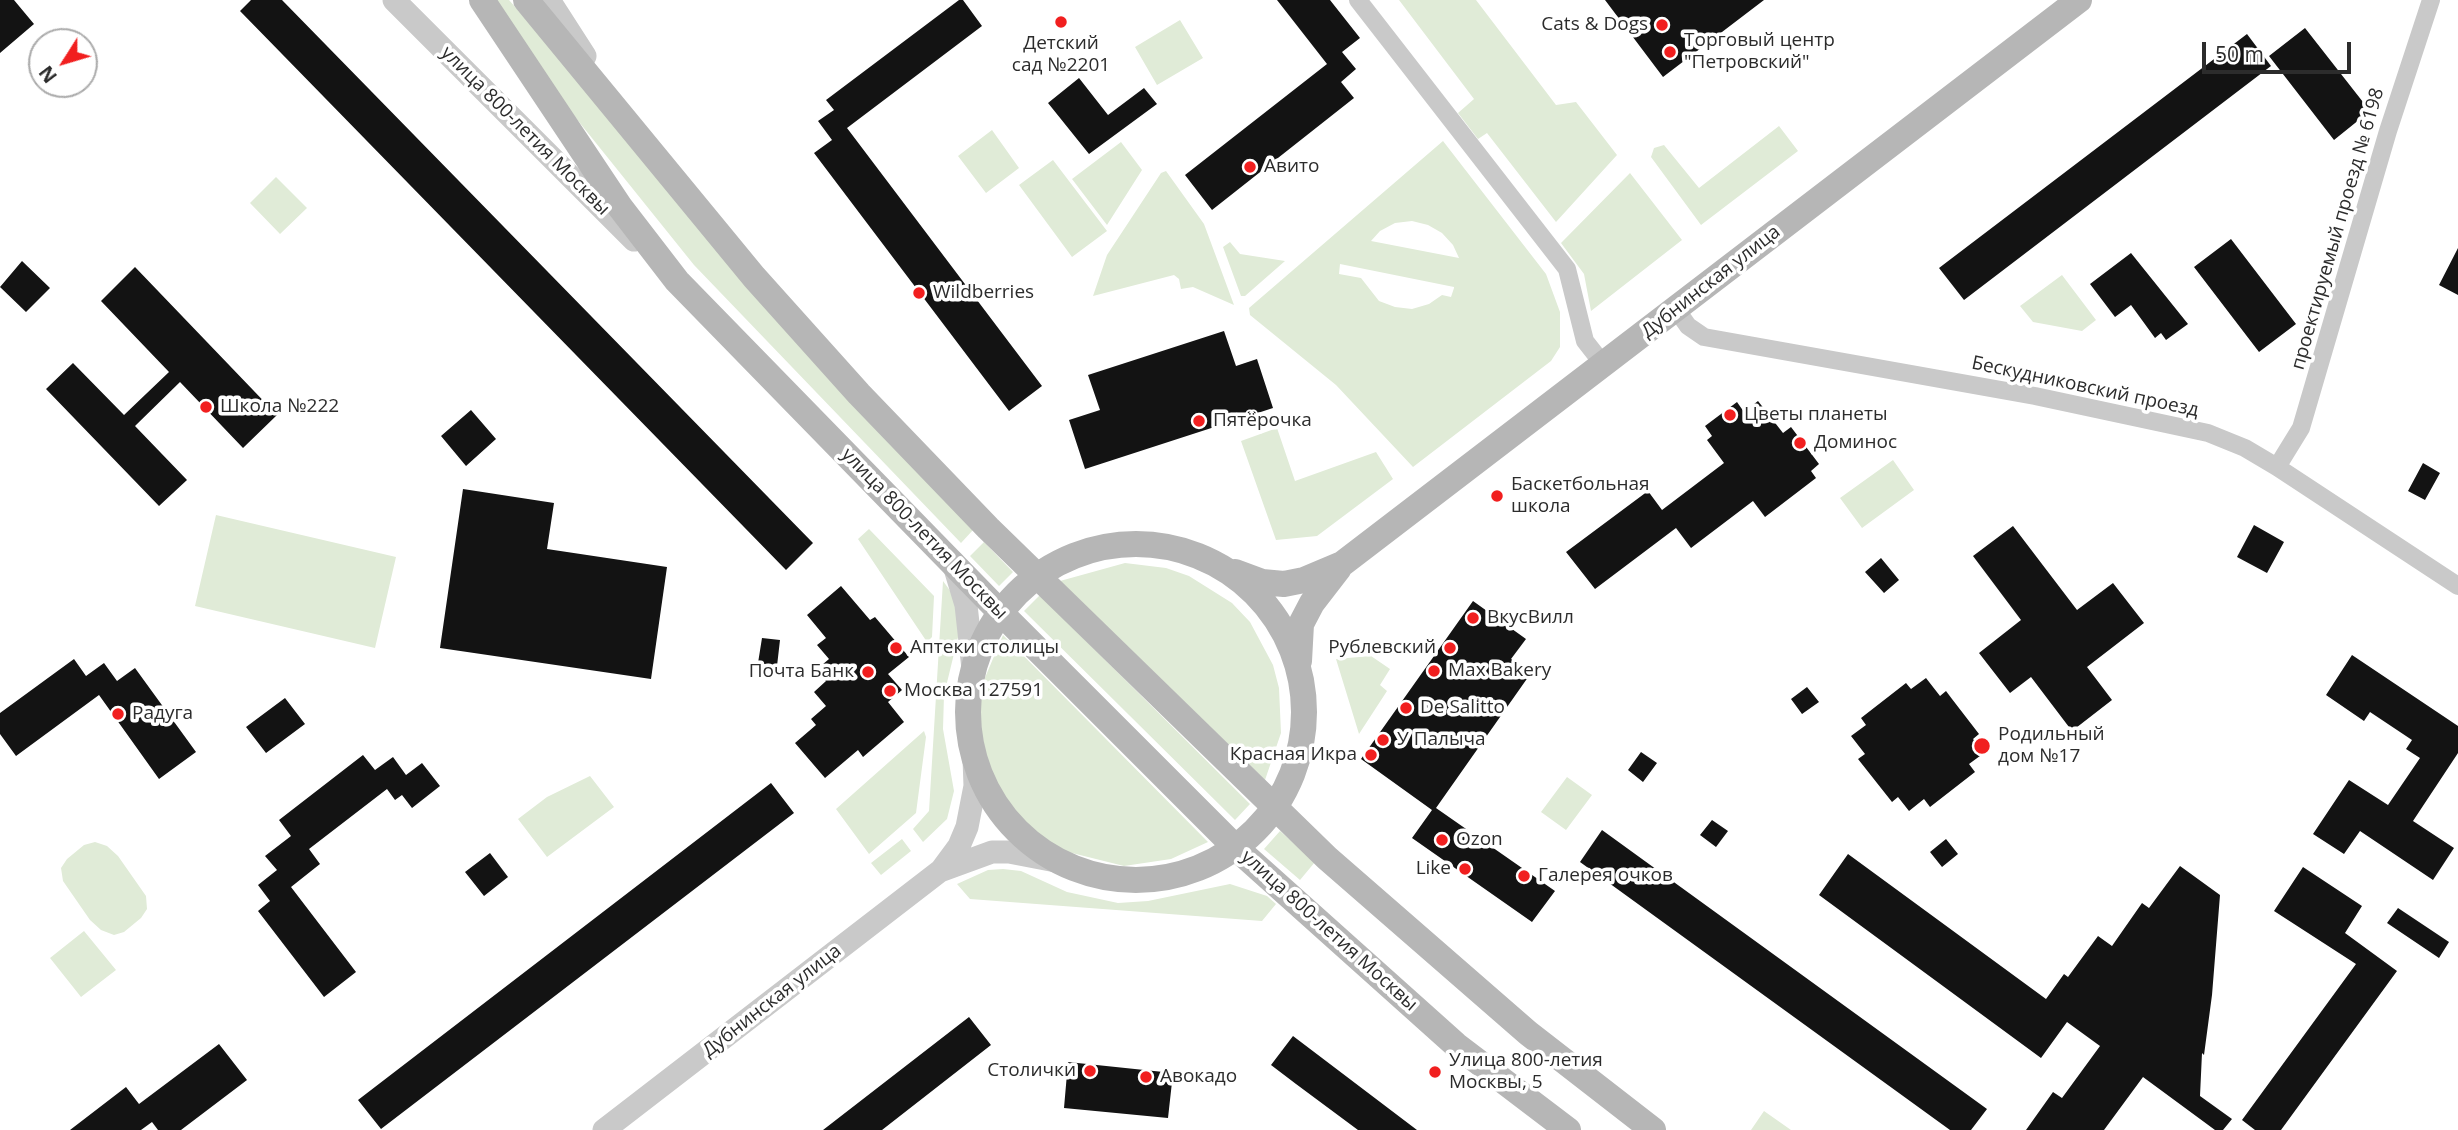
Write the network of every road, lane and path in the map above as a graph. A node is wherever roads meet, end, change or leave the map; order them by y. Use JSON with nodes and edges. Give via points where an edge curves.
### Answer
{"nodes":[{"id":1,"x":394,"y":0,"type":"edge"},
{"id":2,"x":482,"y":0,"type":"edge"},
{"id":3,"x":526,"y":0,"type":"edge"},
{"id":4,"x":549,"y":0,"type":"edge"},
{"id":5,"x":1358,"y":0,"type":"edge"},
{"id":6,"x":2079,"y":0,"type":"edge"},
{"id":7,"x":2431,"y":0,"type":"edge"},
{"id":8,"x":624,"y":118,"type":"junction"},
{"id":9,"x":677,"y":281,"type":"junction"},
{"id":10,"x":1676,"y":309,"type":"junction"},
{"id":11,"x":1603,"y":364,"type":"junction"},
{"id":12,"x":2277,"y":467,"type":"junction"},
{"id":13,"x":953,"y":562,"type":"junction"},
{"id":14,"x":1342,"y":564,"type":"junction"},
{"id":15,"x":1222,"y":568,"type":"junction"},
{"id":16,"x":1036,"y":575,"type":"junction"},
{"id":17,"x":2458,"y":586,"type":"edge"},
{"id":18,"x":1000,"y":612,"type":"junction"},
{"id":19,"x":973,"y":668,"type":"junction"},
{"id":20,"x":1300,"y":674,"type":"junction"},
{"id":21,"x":974,"y":759,"type":"junction"},
{"id":22,"x":1275,"y":807,"type":"junction"},
{"id":23,"x":1236,"y":848,"type":"junction"},
{"id":24,"x":1061,"y":862,"type":"junction"},
{"id":25,"x":940,"y":871,"type":"junction"},
{"id":26,"x":604,"y":1130,"type":"edge"},
{"id":27,"x":1568,"y":1130,"type":"edge"},
{"id":28,"x":1653,"y":1130,"type":"edge"}],
"edges":[{"from":1,"to":9,"type":"street","name":"улица 800-летия Москвы"},
{"from":2,"to":9,"type":"main road","via":[[620,207]]},
{"from":3,"to":8,"type":"main road"},
{"from":4,"to":8,"type":"street"},
{"from":5,"to":11,"type":"street","via":[[1567,269],[1585,341]]},
{"from":6,"to":10,"type":"main road","name":"Дубнинская улица"},
{"from":7,"to":12,"type":"street","name":"проектируемый проезд № 6198","via":[[2301,428]]},
{"from":8,"to":16,"type":"main road","via":[[737,257],[859,394]]},
{"from":9,"to":13,"type":"main road","name":"улица 800-летия Москвы"},
{"from":10,"to":11,"type":"main road","name":"Дубнинская улица"},
{"from":10,"to":12,"type":"street","name":"Бескудниковский проезд","via":[[1688,326],[1704,337],[2147,419],[2208,433]]},
{"from":11,"to":14,"type":"main road","name":"Дубнинская улица"},
{"from":12,"to":17,"type":"street","name":"Бескудниковский проезд"},
{"from":13,"to":18,"type":"main road","name":"улица 800-летия Москвы"},
{"from":13,"to":19,"type":"street","via":[[966,605]]},
{"from":14,"to":15,"type":"main road","name":"Дубнинская улица","via":[[1284,584],[1262,582]]},
{"from":14,"to":20,"type":"main road","name":"Дубнинская улица","via":[[1301,624]]},
{"from":15,"to":16,"type":"main road","name":"Дубнинская улица","via":[[1167,546],[1121,544],[1077,554]]},
{"from":15,"to":20,"type":"main road","via":[[1264,603],[1289,642]]},
{"from":16,"to":18,"type":"main road","name":"Дубнинская улица"},
{"from":16,"to":22,"type":"main road"},
{"from":18,"to":19,"type":"main road","name":"Дубнинская улица"},
{"from":18,"to":23,"type":"main road","name":"улица 800-летия Москвы"},
{"from":19,"to":21,"type":"main road","name":"Дубнинская улица","via":[[967,714]]},
{"from":20,"to":22,"type":"main road","name":"Дубнинская улица","via":[[1303,732],[1291,776]]},
{"from":21,"to":24,"type":"main road","name":"Дубнинская улица","via":[[982,782],[1007,820],[1041,851]]},
{"from":21,"to":25,"type":"street","name":"Дубнинская улица","via":[[975,786],[967,827]]},
{"from":22,"to":23,"type":"main road","name":"Дубнинская улица"},
{"from":22,"to":28,"type":"main road","via":[[1497,1007]]},
{"from":23,"to":24,"type":"main road","name":"Дубнинская улица","via":[[1195,869],[1150,880],[1104,877]]},
{"from":23,"to":27,"type":"main road","name":"улица 800-летия Москвы","via":[[1456,1045]]},
{"from":24,"to":25,"type":"street","name":"Дубнинская улица","via":[[992,852]]},
{"from":25,"to":26,"type":"street","name":"Дубнинская улица"}]}
